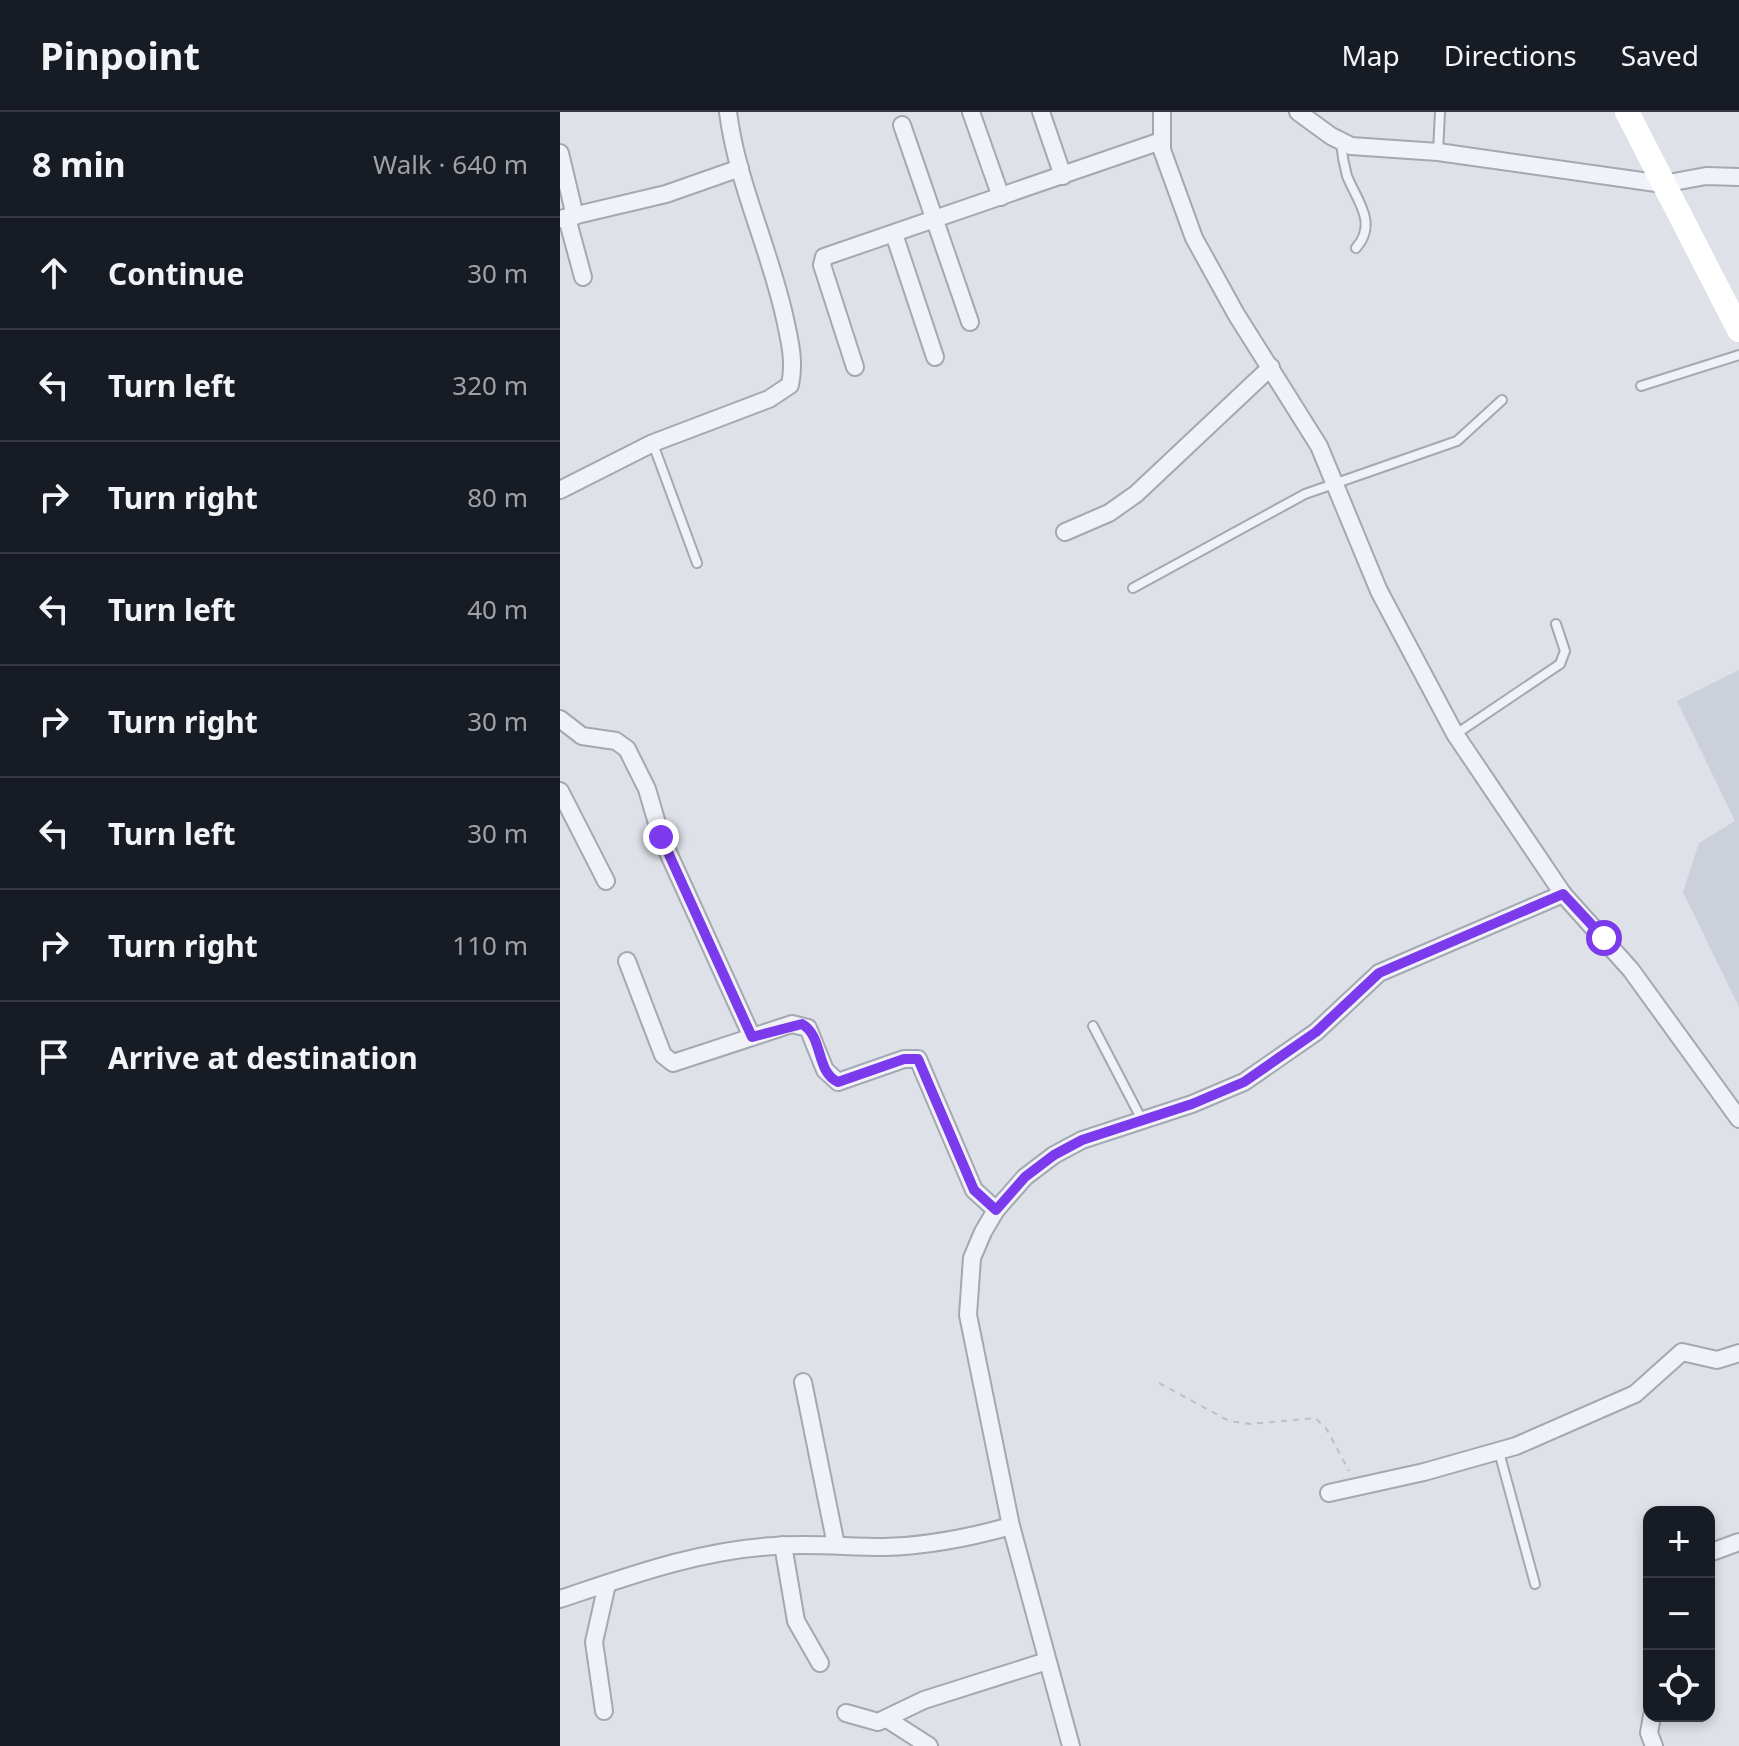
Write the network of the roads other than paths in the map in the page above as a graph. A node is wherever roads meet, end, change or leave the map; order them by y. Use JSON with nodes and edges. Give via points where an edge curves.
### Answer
{"nodes":[{"id":1,"x":728,"y":112,"type":"edge"},
{"id":2,"x":971,"y":112,"type":"edge"},
{"id":3,"x":1041,"y":112,"type":"edge"},
{"id":4,"x":1162,"y":112,"type":"edge"},
{"id":5,"x":1298,"y":112,"type":"edge"},
{"id":6,"x":1440,"y":112,"type":"edge"},
{"id":7,"x":1627,"y":112,"type":"edge"},
{"id":8,"x":902,"y":125,"type":"dead end"},
{"id":9,"x":1161,"y":141,"type":"junction"},
{"id":10,"x":1341,"y":143,"type":"junction"},
{"id":11,"x":1438,"y":152,"type":"junction"},
{"id":12,"x":560,"y":153,"type":"edge"},
{"id":13,"x":740,"y":168,"type":"junction"},
{"id":14,"x":1063,"y":176,"type":"junction"},
{"id":15,"x":1739,"y":177,"type":"edge"},
{"id":16,"x":1663,"y":184,"type":"junction"},
{"id":17,"x":1001,"y":197,"type":"junction"},
{"id":18,"x":567,"y":218,"type":"edge"},
{"id":19,"x":936,"y":220,"type":"junction"},
{"id":20,"x":894,"y":234,"type":"junction"},
{"id":21,"x":1356,"y":248,"type":"dead end"},
{"id":22,"x":583,"y":277,"type":"dead end"},
{"id":23,"x":970,"y":322,"type":"dead end"},
{"id":24,"x":1739,"y":330,"type":"edge"},
{"id":25,"x":1739,"y":355,"type":"edge"},
{"id":26,"x":935,"y":357,"type":"dead end"},
{"id":27,"x":855,"y":367,"type":"dead end"},
{"id":28,"x":1271,"y":367,"type":"junction"},
{"id":29,"x":1641,"y":386,"type":"dead end"},
{"id":30,"x":1502,"y":400,"type":"dead end"},
{"id":31,"x":653,"y":443,"type":"junction"},
{"id":32,"x":1336,"y":481,"type":"junction"},
{"id":33,"x":560,"y":490,"type":"edge"},
{"id":34,"x":1065,"y":532,"type":"dead end"},
{"id":35,"x":697,"y":563,"type":"dead end"},
{"id":36,"x":1133,"y":588,"type":"dead end"},
{"id":37,"x":1556,"y":624,"type":"dead end"},
{"id":38,"x":560,"y":719,"type":"edge"},
{"id":39,"x":1455,"y":734,"type":"junction"},
{"id":40,"x":560,"y":791,"type":"edge"},
{"id":41,"x":606,"y":881,"type":"dead end"},
{"id":42,"x":1563,"y":894,"type":"junction"},
{"id":43,"x":627,"y":961,"type":"dead end"},
{"id":44,"x":1093,"y":1026,"type":"dead end"},
{"id":45,"x":752,"y":1037,"type":"junction"},
{"id":46,"x":1739,"y":1119,"type":"edge"},
{"id":47,"x":1142,"y":1121,"type":"junction"},
{"id":48,"x":996,"y":1210,"type":"junction"},
{"id":49,"x":1739,"y":1353,"type":"edge"},
{"id":50,"x":803,"y":1382,"type":"dead end"},
{"id":51,"x":1499,"y":1452,"type":"junction"},
{"id":52,"x":1329,"y":1493,"type":"dead end"},
{"id":53,"x":1011,"y":1526,"type":"junction"},
{"id":54,"x":1739,"y":1542,"type":"edge"},
{"id":55,"x":783,"y":1545,"type":"junction"},
{"id":56,"x":836,"y":1545,"type":"junction"},
{"id":57,"x":1715,"y":1551,"type":"edge"},
{"id":58,"x":607,"y":1584,"type":"junction"},
{"id":59,"x":1535,"y":1584,"type":"dead end"},
{"id":60,"x":560,"y":1599,"type":"edge"},
{"id":61,"x":1047,"y":1661,"type":"junction"},
{"id":62,"x":820,"y":1663,"type":"dead end"},
{"id":63,"x":604,"y":1711,"type":"dead end"},
{"id":64,"x":846,"y":1713,"type":"dead end"},
{"id":65,"x":887,"y":1719,"type":"junction"},
{"id":66,"x":1650,"y":1722,"type":"edge"},
{"id":67,"x":929,"y":1746,"type":"edge"},
{"id":68,"x":1071,"y":1746,"type":"edge"},
{"id":69,"x":1654,"y":1746,"type":"edge"}],
"edges":[{"from":1,"to":13,"type":"street"},
{"from":2,"to":17,"type":"street"},
{"from":3,"to":14,"type":"street"},
{"from":4,"to":9,"type":"street"},
{"from":5,"to":10,"type":"street"},
{"from":6,"to":11,"type":"lane"},
{"from":7,"to":16,"type":"street"},
{"from":8,"to":19,"type":"street"},
{"from":9,"to":14,"type":"street"},
{"from":9,"to":28,"type":"street","via":[[1194,238]]},
{"from":10,"to":11,"type":"street"},
{"from":10,"to":21,"type":"lane","via":[[1347,175],[1367,221]]},
{"from":11,"to":16,"type":"street"},
{"from":12,"to":18,"type":"street"},
{"from":13,"to":18,"type":"street","via":[[666,194]]},
{"from":13,"to":31,"type":"street","via":[[779,292],[793,357],[790,385],[769,399]]},
{"from":14,"to":17,"type":"street"},
{"from":15,"to":16,"type":"street","via":[[1706,176]]},
{"from":16,"to":24,"type":"street"},
{"from":17,"to":19,"type":"street"},
{"from":18,"to":22,"type":"street"},
{"from":19,"to":20,"type":"street"},
{"from":19,"to":23,"type":"street"},
{"from":20,"to":26,"type":"street"},
{"from":20,"to":27,"type":"street","via":[[822,260]]},
{"from":25,"to":29,"type":"lane"},
{"from":28,"to":32,"type":"street"},
{"from":28,"to":34,"type":"street","via":[[1136,494],[1109,513]]},
{"from":30,"to":32,"type":"lane","via":[[1457,441]]},
{"from":31,"to":33,"type":"street"},
{"from":31,"to":35,"type":"lane"},
{"from":32,"to":36,"type":"lane"},
{"from":32,"to":39,"type":"street","via":[[1379,591]]},
{"from":37,"to":39,"type":"lane","via":[[1565,651],[1560,664]]},
{"from":38,"to":45,"type":"street","via":[[582,736],[616,741],[627,749]]},
{"from":39,"to":42,"type":"street"},
{"from":40,"to":41,"type":"street"},
{"from":42,"to":46,"type":"street","via":[[1631,970]]},
{"from":42,"to":47,"type":"street","via":[[1379,973],[1316,1032],[1244,1082]]},
{"from":43,"to":45,"type":"street","via":[[667,1061],[679,1062]]},
{"from":44,"to":47,"type":"lane"},
{"from":45,"to":48,"type":"street","via":[[802,1024],[816,1041],[825,1070],[838,1082],[918,1059],[974,1190]]},
{"from":47,"to":48,"type":"street","via":[[1054,1155]]},
{"from":48,"to":53,"type":"street","via":[[972,1258],[968,1315]]},
{"from":49,"to":51,"type":"street","via":[[1717,1360],[1682,1352],[1635,1394]]},
{"from":50,"to":56,"type":"street"},
{"from":51,"to":52,"type":"street"},
{"from":51,"to":59,"type":"lane"},
{"from":53,"to":56,"type":"street","via":[[943,1543]]},
{"from":53,"to":61,"type":"street"},
{"from":54,"to":57,"type":"street"},
{"from":55,"to":56,"type":"street"},
{"from":55,"to":58,"type":"street","via":[[678,1562]]},
{"from":55,"to":62,"type":"street","via":[[796,1621]]},
{"from":58,"to":60,"type":"street"},
{"from":58,"to":63,"type":"street","via":[[594,1642]]},
{"from":61,"to":65,"type":"street","via":[[924,1700]]},
{"from":61,"to":68,"type":"street"},
{"from":64,"to":65,"type":"street"},
{"from":65,"to":67,"type":"street"},
{"from":66,"to":69,"type":"street"}]}
